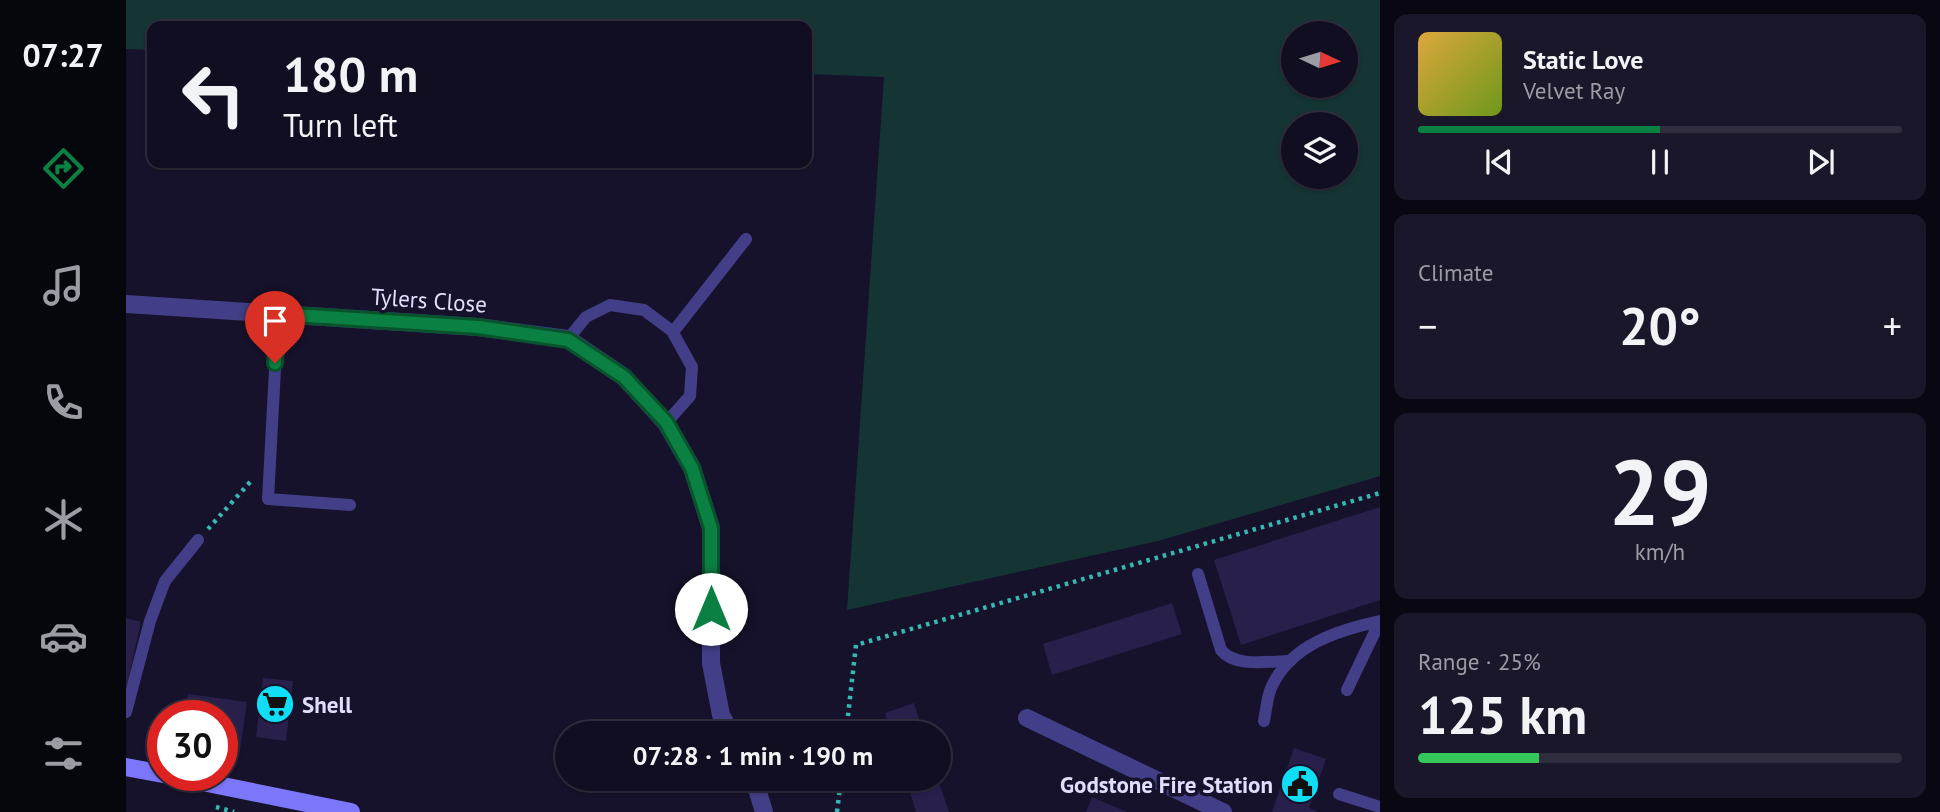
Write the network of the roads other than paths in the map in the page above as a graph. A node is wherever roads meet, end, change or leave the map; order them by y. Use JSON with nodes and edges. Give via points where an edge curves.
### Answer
{"nodes":[{"id":1,"x":746,"y":239,"type":"dead end"},
{"id":2,"x":126,"y":304,"type":"edge"},
{"id":3,"x":278,"y":314,"type":"junction"},
{"id":4,"x":673,"y":332,"type":"junction"},
{"id":5,"x":568,"y":340,"type":"junction"},
{"id":6,"x":666,"y":422,"type":"junction"},
{"id":7,"x":350,"y":505,"type":"dead end"},
{"id":8,"x":198,"y":540,"type":"road end"},
{"id":9,"x":1198,"y":574,"type":"dead end"},
{"id":10,"x":1290,"y":661,"type":"junction"},
{"id":11,"x":1348,"y":690,"type":"dead end"},
{"id":12,"x":126,"y":712,"type":"edge"},
{"id":13,"x":1027,"y":718,"type":"dead end"},
{"id":14,"x":724,"y":721,"type":"edge"},
{"id":15,"x":1264,"y":721,"type":"dead end"},
{"id":16,"x":126,"y":767,"type":"edge"},
{"id":17,"x":147,"y":771,"type":"edge"},
{"id":18,"x":238,"y":789,"type":"edge"},
{"id":19,"x":758,"y":791,"type":"edge"},
{"id":20,"x":1339,"y":794,"type":"dead end"},
{"id":21,"x":1380,"y":807,"type":"edge"},
{"id":22,"x":351,"y":812,"type":"edge"},
{"id":23,"x":764,"y":812,"type":"edge"},
{"id":24,"x":1223,"y":812,"type":"edge"}],
"edges":[{"from":1,"to":4,"type":"lane"},
{"from":2,"to":3,"type":"street","name":"Tylers Close"},
{"from":3,"to":5,"type":"street","name":"Tylers Close","via":[[478,327]]},
{"from":3,"to":7,"type":"lane","via":[[268,499]]},
{"from":4,"to":5,"type":"lane","via":[[644,310],[610,305],[586,317]]},
{"from":4,"to":6,"type":"lane","via":[[692,367],[690,396]]},
{"from":5,"to":6,"type":"street","name":"Tylers Close","via":[[624,377]]},
{"from":6,"to":14,"type":"street","name":"Tylers Close","via":[[692,468],[711,528],[711,663]]},
{"from":8,"to":12,"type":"lane","via":[[165,580]]},
{"from":9,"to":10,"type":"lane","via":[[1226,656],[1236,661]]},
{"from":10,"to":11,"type":"lane","via":[[1331,634],[1380,621]]},
{"from":10,"to":15,"type":"lane","via":[[1271,688]]},
{"from":13,"to":24,"type":"street"},
{"from":16,"to":17,"type":"main road"},
{"from":18,"to":22,"type":"main road"},
{"from":19,"to":23,"type":"street"},
{"from":20,"to":21,"type":"lane"}]}
